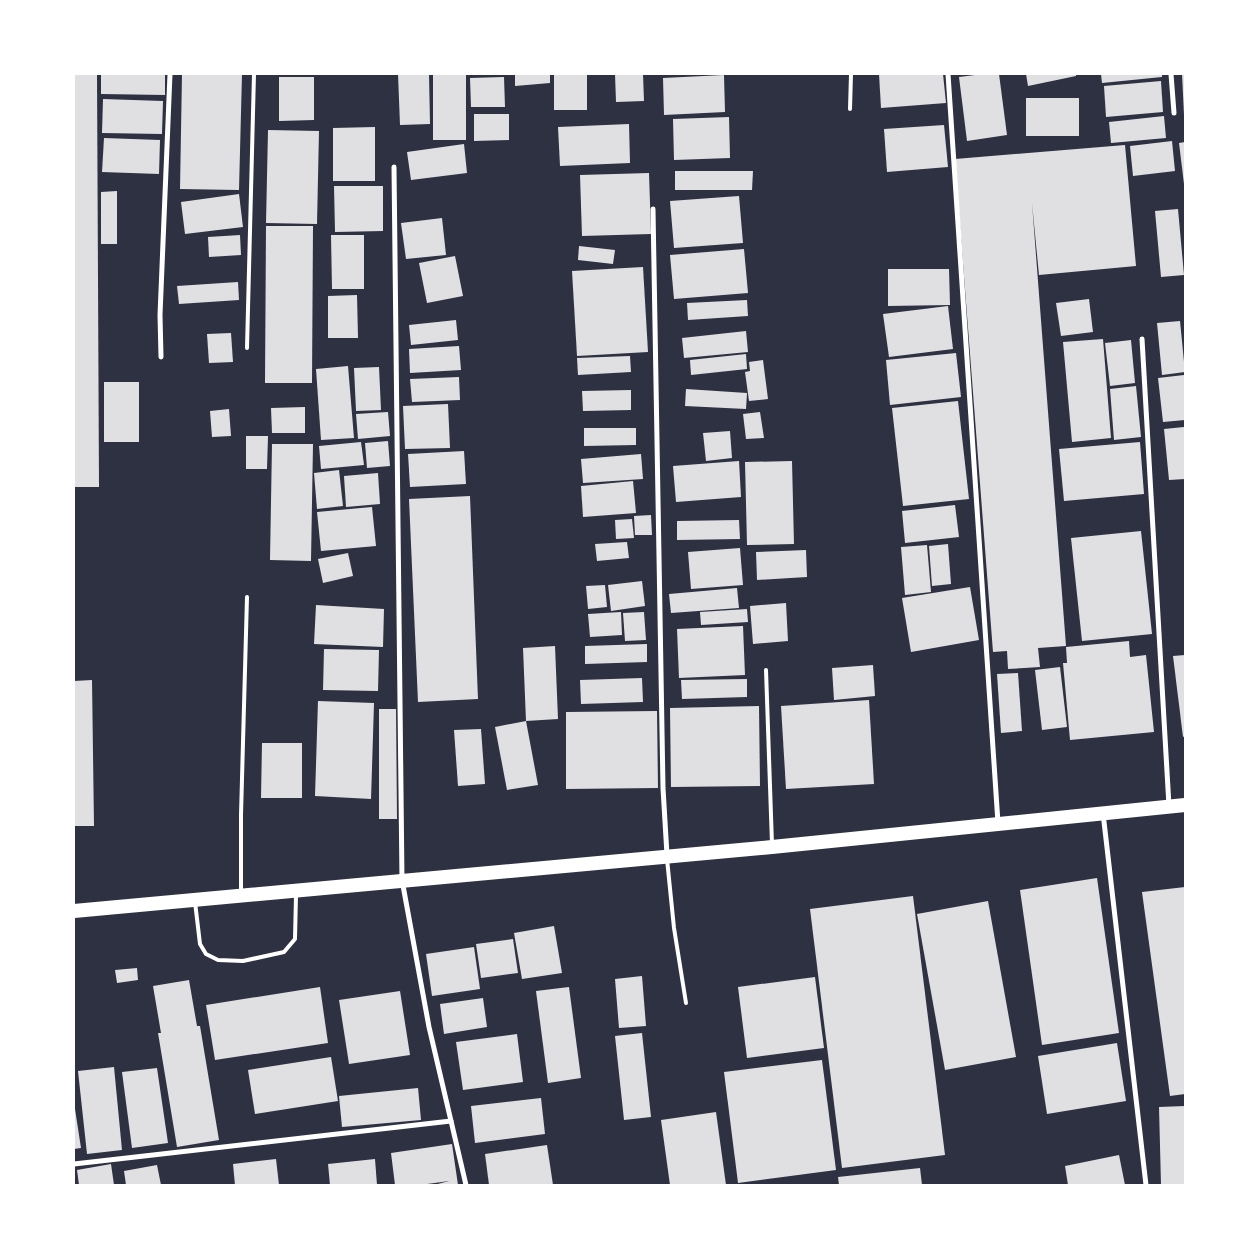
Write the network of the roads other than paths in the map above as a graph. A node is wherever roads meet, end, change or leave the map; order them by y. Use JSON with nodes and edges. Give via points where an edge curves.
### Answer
{"nodes":[{"id":1,"x":170,"y":74,"type":"edge"},
{"id":2,"x":254,"y":74,"type":"edge"},
{"id":3,"x":851,"y":74,"type":"edge"},
{"id":4,"x":948,"y":74,"type":"edge"},
{"id":5,"x":1171,"y":74,"type":"edge"},
{"id":6,"x":850,"y":108,"type":"dead end"},
{"id":7,"x":1174,"y":113,"type":"dead end"},
{"id":8,"x":394,"y":168,"type":"dead end"},
{"id":9,"x":654,"y":209,"type":"dead end"},
{"id":10,"x":1142,"y":339,"type":"dead end"},
{"id":11,"x":247,"y":348,"type":"dead end"},
{"id":12,"x":161,"y":357,"type":"dead end"},
{"id":13,"x":247,"y":597,"type":"dead end"},
{"id":14,"x":766,"y":670,"type":"dead end"},
{"id":15,"x":1185,"y":805,"type":"edge"},
{"id":16,"x":1170,"y":807,"type":"junction"},
{"id":17,"x":1102,"y":813,"type":"junction"},
{"id":18,"x":998,"y":824,"type":"junction"},
{"id":19,"x":772,"y":847,"type":"junction"},
{"id":20,"x":667,"y":856,"type":"junction"},
{"id":21,"x":402,"y":880,"type":"junction"},
{"id":22,"x":296,"y":890,"type":"junction"},
{"id":23,"x":240,"y":895,"type":"junction"},
{"id":24,"x":194,"y":899,"type":"junction"},
{"id":25,"x":74,"y":911,"type":"edge"},
{"id":26,"x":686,"y":1003,"type":"dead end"},
{"id":27,"x":451,"y":1121,"type":"junction"},
{"id":28,"x":74,"y":1164,"type":"edge"},
{"id":29,"x":466,"y":1185,"type":"edge"},
{"id":30,"x":1146,"y":1185,"type":"edge"}],
"edges":[{"from":1,"to":12,"type":"street"},
{"from":2,"to":11,"type":"lane"},
{"from":3,"to":6,"type":"lane"},
{"from":4,"to":18,"type":"street"},
{"from":5,"to":7,"type":"street"},
{"from":8,"to":21,"type":"street"},
{"from":9,"to":20,"type":"street","via":[[663,788]]},
{"from":10,"to":16,"type":"street"},
{"from":13,"to":23,"type":"lane"},
{"from":14,"to":19,"type":"lane"},
{"from":15,"to":16,"type":"highway"},
{"from":16,"to":17,"type":"highway"},
{"from":17,"to":18,"type":"highway"},
{"from":17,"to":30,"type":"street"},
{"from":18,"to":19,"type":"highway"},
{"from":19,"to":20,"type":"highway"},
{"from":20,"to":21,"type":"highway"},
{"from":20,"to":26,"type":"lane"},
{"from":21,"to":22,"type":"highway"},
{"from":21,"to":27,"type":"street","via":[[429,1027]]},
{"from":22,"to":23,"type":"highway"},
{"from":22,"to":24,"type":"lane","via":[[294,939],[284,952],[243,961],[218,960],[206,954],[200,944]]},
{"from":23,"to":24,"type":"highway"},
{"from":24,"to":25,"type":"highway"},
{"from":27,"to":28,"type":"street"},
{"from":27,"to":29,"type":"street"}]}
